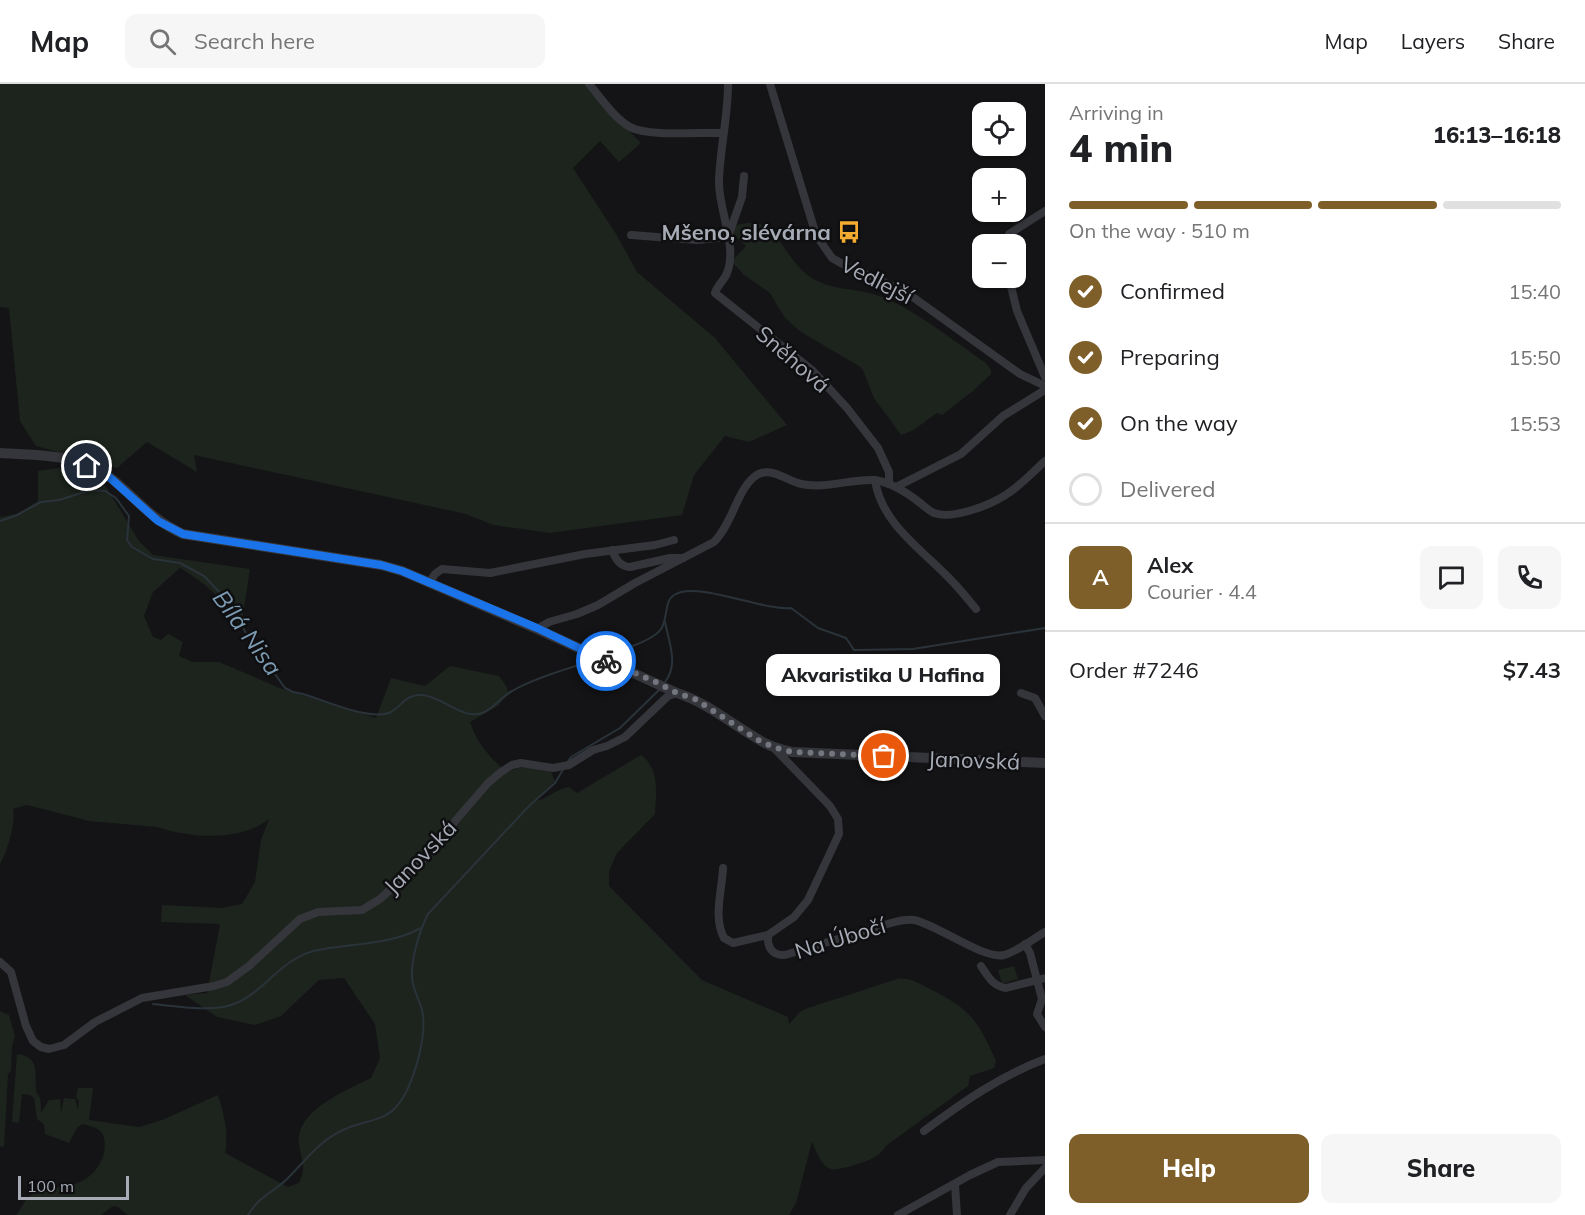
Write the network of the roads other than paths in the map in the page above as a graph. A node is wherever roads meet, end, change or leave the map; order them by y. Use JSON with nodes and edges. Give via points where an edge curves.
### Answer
{"nodes":[{"id":1,"x":588,"y":84,"type":"edge"},
{"id":2,"x":728,"y":84,"type":"edge"},
{"id":3,"x":770,"y":84,"type":"edge"},
{"id":4,"x":723,"y":133,"type":"junction"},
{"id":5,"x":744,"y":176,"type":"dead end"},
{"id":6,"x":1045,"y":211,"type":"edge"},
{"id":7,"x":1009,"y":234,"type":"edge"},
{"id":8,"x":631,"y":235,"type":"dead end"},
{"id":9,"x":728,"y":237,"type":"junction"},
{"id":10,"x":1011,"y":288,"type":"edge"},
{"id":11,"x":1045,"y":377,"type":"edge"},
{"id":12,"x":1045,"y":386,"type":"edge"},
{"id":13,"x":1045,"y":390,"type":"edge"},
{"id":14,"x":0,"y":453,"type":"edge"},
{"id":15,"x":1045,"y":461,"type":"edge"},
{"id":16,"x":875,"y":480,"type":"junction"},
{"id":17,"x":892,"y":485,"type":"junction"},
{"id":18,"x":674,"y":540,"type":"dead end"},
{"id":19,"x":612,"y":550,"type":"junction"},
{"id":20,"x":685,"y":558,"type":"junction"},
{"id":21,"x":429,"y":583,"type":"junction"},
{"id":22,"x":976,"y":609,"type":"dead end"},
{"id":23,"x":537,"y":628,"type":"junction"},
{"id":24,"x":674,"y":691,"type":"junction"},
{"id":25,"x":1021,"y":693,"type":"dead end"},
{"id":26,"x":1045,"y":716,"type":"edge"},
{"id":27,"x":773,"y":747,"type":"junction"},
{"id":28,"x":1045,"y":763,"type":"edge"},
{"id":29,"x":723,"y":868,"type":"dead end"},
{"id":30,"x":1045,"y":932,"type":"edge"},
{"id":31,"x":768,"y":935,"type":"junction"},
{"id":32,"x":1025,"y":944,"type":"junction"},
{"id":33,"x":0,"y":962,"type":"edge"},
{"id":34,"x":981,"y":966,"type":"dead end"},
{"id":35,"x":1041,"y":979,"type":"edge"},
{"id":36,"x":1045,"y":1027,"type":"edge"},
{"id":37,"x":1045,"y":1059,"type":"edge"},
{"id":38,"x":924,"y":1131,"type":"dead end"},
{"id":39,"x":1045,"y":1160,"type":"edge"},
{"id":40,"x":1045,"y":1168,"type":"edge"},
{"id":41,"x":954,"y":1185,"type":"junction"},
{"id":42,"x":899,"y":1214,"type":"edge"},
{"id":43,"x":957,"y":1215,"type":"edge"},
{"id":44,"x":1010,"y":1215,"type":"edge"}],
"edges":[{"from":1,"to":4,"type":"street","via":[[607,106],[639,131]]},
{"from":2,"to":4,"type":"street","name":"Sněhová"},
{"from":3,"to":12,"type":"street","name":"Vedlejší","via":[[816,235],[832,258],[910,295],[1020,374]]},
{"from":4,"to":9,"type":"street","name":"Sněhová","via":[[718,188]]},
{"from":5,"to":9,"type":"street","name":"Sněhová","via":[[742,197]]},
{"from":6,"to":7,"type":"street"},
{"from":8,"to":9,"type":"street","via":[[697,240]]},
{"from":9,"to":17,"type":"street","name":"Sněhová","via":[[727,273],[715,293],[813,371],[878,448]]},
{"from":10,"to":11,"type":"street","via":[[1017,312]]},
{"from":13,"to":17,"type":"street","via":[[1003,416],[961,454]]},
{"from":14,"to":21,"type":"street","name":"Janovská","via":[[72,460],[100,471],[158,521],[183,534],[381,565]]},
{"from":15,"to":17,"type":"street","via":[[1007,495],[950,515],[933,513]]},
{"from":16,"to":17,"type":"street"},
{"from":16,"to":20,"type":"street","via":[[817,486],[800,484],[777,473],[756,476],[746,487],[723,533]]},
{"from":16,"to":22,"type":"street","via":[[891,520]]},
{"from":18,"to":19,"type":"street"},
{"from":19,"to":20,"type":"street","via":[[616,560],[630,567]]},
{"from":19,"to":21,"type":"street","via":[[490,573],[441,569]]},
{"from":20,"to":23,"type":"street","via":[[598,605]]},
{"from":21,"to":23,"type":"street","name":"Janovská"},
{"from":23,"to":24,"type":"street","name":"Janovská"},
{"from":24,"to":27,"type":"street","name":"Janovská","via":[[704,703]]},
{"from":24,"to":33,"type":"street","name":"Janovská","via":[[638,727],[569,765],[512,765],[488,783],[430,854],[380,899],[362,910],[307,915],[236,976],[220,984],[142,998],[50,1049],[33,1041],[11,972]]},
{"from":25,"to":26,"type":"street","via":[[1035,698]]},
{"from":27,"to":28,"type":"street","name":"Janovská","via":[[792,752]]},
{"from":27,"to":31,"type":"street","name":"Na Úbočí","via":[[830,806],[840,826],[808,900],[794,917]]},
{"from":29,"to":31,"type":"street","via":[[719,910],[724,938],[733,943]]},
{"from":30,"to":32,"type":"street","name":"Na Úbočí"},
{"from":31,"to":32,"type":"street","name":"Na Úbočí","via":[[771,951],[780,956],[902,920],[915,920],[999,955]]},
{"from":32,"to":35,"type":"street"},
{"from":34,"to":35,"type":"street","via":[[993,984],[1000,987]]},
{"from":35,"to":36,"type":"street","via":[[1043,1001],[1037,1014]]},
{"from":37,"to":38,"type":"street","via":[[1015,1070]]},
{"from":39,"to":41,"type":"street","via":[[998,1162]]},
{"from":40,"to":44,"type":"street","via":[[1026,1188]]},
{"from":41,"to":42,"type":"street"},
{"from":41,"to":43,"type":"street"}]}
